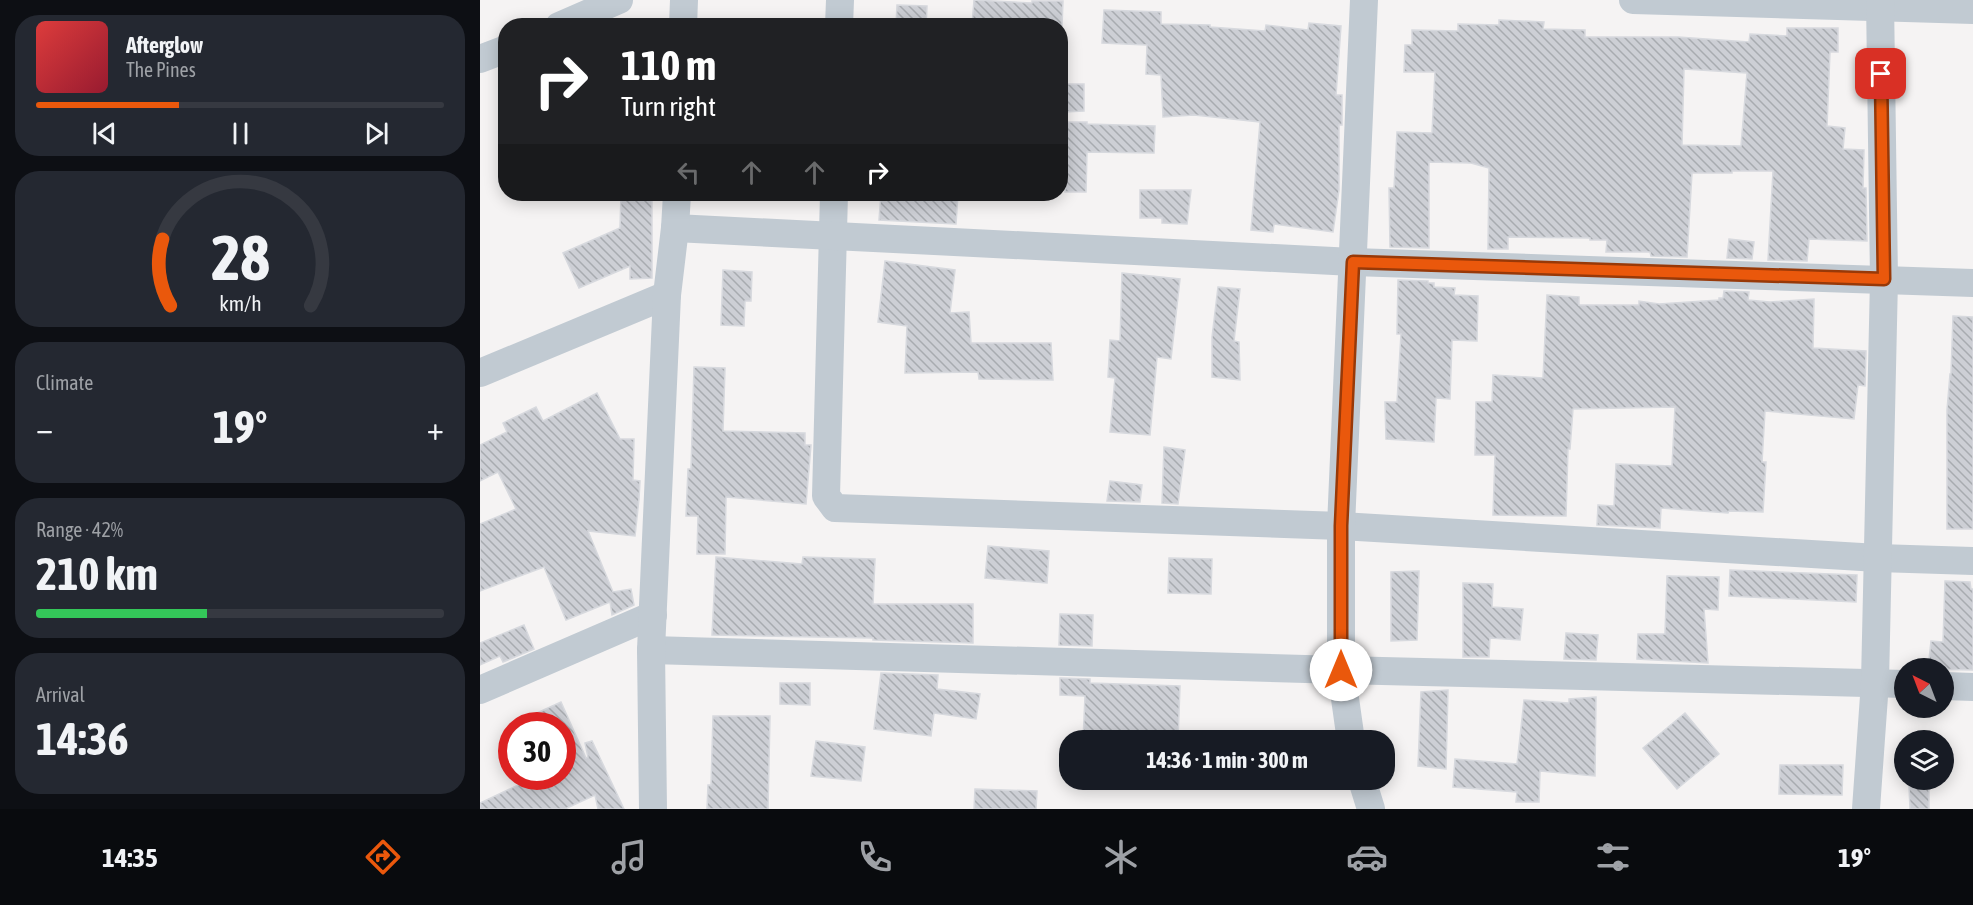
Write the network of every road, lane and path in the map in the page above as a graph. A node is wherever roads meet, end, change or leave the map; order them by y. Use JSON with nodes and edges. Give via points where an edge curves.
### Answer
{"nodes":[{"id":1,"x":619,"y":0,"type":"edge"},
{"id":2,"x":684,"y":0,"type":"edge"},
{"id":3,"x":840,"y":0,"type":"edge"},
{"id":4,"x":1364,"y":0,"type":"edge"},
{"id":5,"x":1633,"y":0,"type":"edge"},
{"id":6,"x":1880,"y":3,"type":"edge"},
{"id":7,"x":1973,"y":10,"type":"edge"},
{"id":8,"x":577,"y":18,"type":"edge"},
{"id":9,"x":683,"y":18,"type":"edge"},
{"id":10,"x":839,"y":18,"type":"edge"},
{"id":11,"x":498,"y":52,"type":"edge"},
{"id":12,"x":480,"y":60,"type":"edge"},
{"id":13,"x":676,"y":201,"type":"edge"},
{"id":14,"x":834,"y":201,"type":"edge"},
{"id":15,"x":675,"y":228,"type":"junction"},
{"id":16,"x":833,"y":235,"type":"junction"},
{"id":17,"x":1353,"y":262,"type":"junction"},
{"id":18,"x":1884,"y":279,"type":"junction"},
{"id":19,"x":1973,"y":283,"type":"edge"},
{"id":20,"x":667,"y":295,"type":"junction"},
{"id":21,"x":480,"y":373,"type":"edge"},
{"id":22,"x":1341,"y":526,"type":"junction"},
{"id":23,"x":1878,"y":558,"type":"junction"},
{"id":24,"x":1973,"y":561,"type":"edge"},
{"id":25,"x":652,"y":615,"type":"junction"},
{"id":26,"x":651,"y":650,"type":"junction"},
{"id":27,"x":1341,"y":670,"type":"junction"},
{"id":28,"x":1875,"y":682,"type":"junction"},
{"id":29,"x":1894,"y":683,"type":"edge"},
{"id":30,"x":1954,"y":686,"type":"edge"},
{"id":31,"x":1973,"y":687,"type":"edge"},
{"id":32,"x":480,"y":690,"type":"edge"},
{"id":33,"x":1349,"y":730,"type":"edge"},
{"id":34,"x":1365,"y":790,"type":"edge"},
{"id":35,"x":653,"y":809,"type":"edge"},
{"id":36,"x":1371,"y":809,"type":"edge"},
{"id":37,"x":1866,"y":809,"type":"edge"}],
"edges":[{"from":1,"to":8,"type":"street"},
{"from":2,"to":9,"type":"street"},
{"from":3,"to":10,"type":"street"},
{"from":4,"to":17,"type":"street"},
{"from":5,"to":6,"type":"street"},
{"from":6,"to":7,"type":"street"},
{"from":6,"to":18,"type":"street"},
{"from":11,"to":12,"type":"street"},
{"from":13,"to":15,"type":"street"},
{"from":14,"to":16,"type":"street"},
{"from":15,"to":16,"type":"street"},
{"from":15,"to":20,"type":"street"},
{"from":16,"to":17,"type":"street"},
{"from":16,"to":22,"type":"street","via":[[826,496],[835,508]]},
{"from":17,"to":18,"type":"street"},
{"from":17,"to":22,"type":"street"},
{"from":18,"to":19,"type":"street"},
{"from":18,"to":23,"type":"street"},
{"from":20,"to":21,"type":"street"},
{"from":20,"to":25,"type":"street"},
{"from":22,"to":23,"type":"street"},
{"from":22,"to":27,"type":"street"},
{"from":23,"to":24,"type":"street"},
{"from":23,"to":28,"type":"street"},
{"from":25,"to":26,"type":"street"},
{"from":25,"to":32,"type":"street"},
{"from":26,"to":27,"type":"street"},
{"from":26,"to":35,"type":"street"},
{"from":27,"to":28,"type":"street"},
{"from":27,"to":33,"type":"street"},
{"from":28,"to":29,"type":"street"},
{"from":28,"to":37,"type":"street"},
{"from":30,"to":31,"type":"street"},
{"from":34,"to":36,"type":"street"}]}
